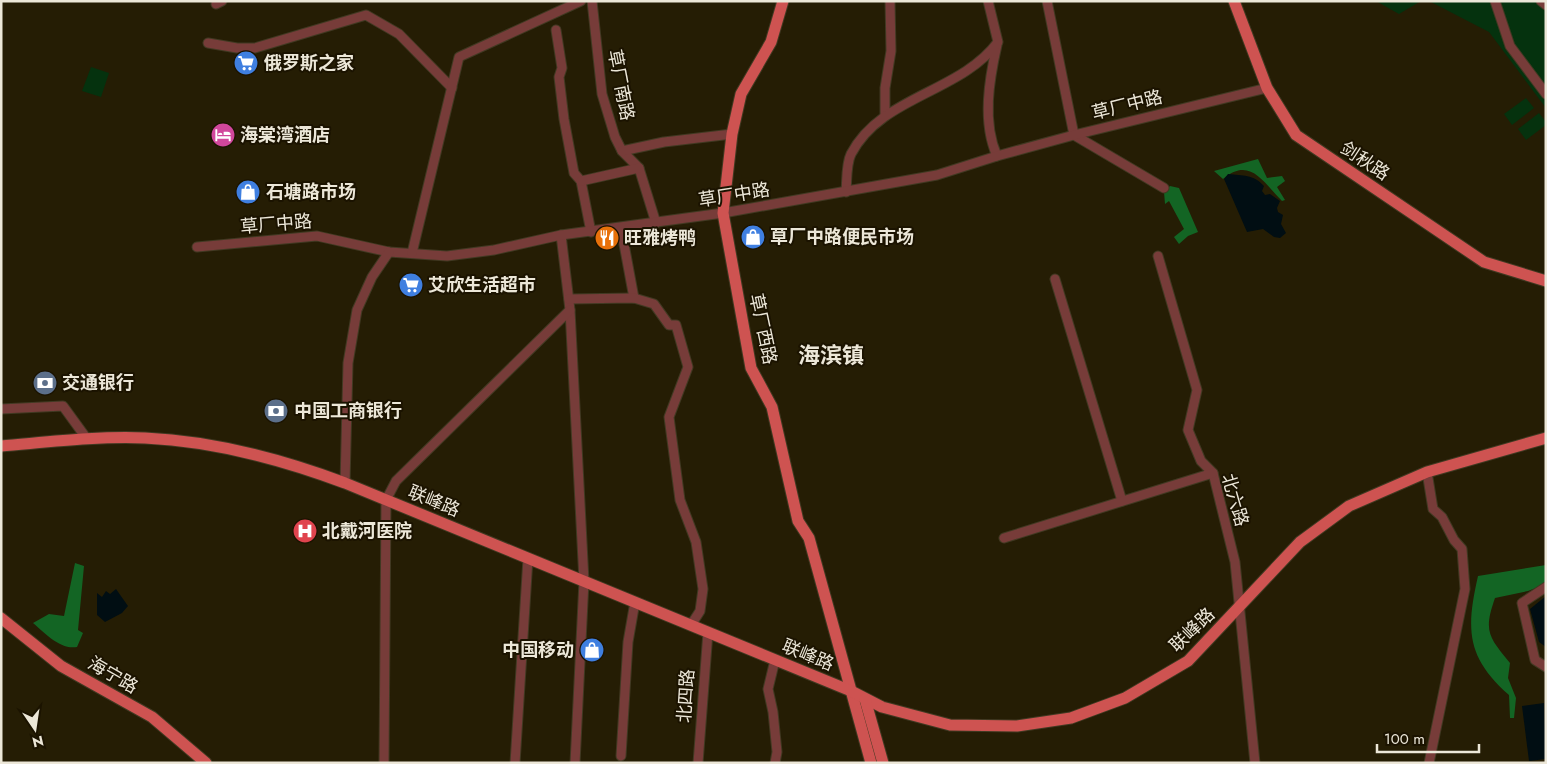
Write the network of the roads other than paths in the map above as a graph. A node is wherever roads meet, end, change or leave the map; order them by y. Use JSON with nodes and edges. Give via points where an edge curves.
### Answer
{"nodes":[{"id":1,"x":581,"y":1,"type":"edge"},
{"id":2,"x":592,"y":1,"type":"edge"},
{"id":3,"x":783,"y":1,"type":"edge"},
{"id":4,"x":890,"y":1,"type":"edge"},
{"id":5,"x":988,"y":1,"type":"edge"},
{"id":6,"x":1047,"y":1,"type":"edge"},
{"id":7,"x":1234,"y":1,"type":"edge"},
{"id":8,"x":1495,"y":1,"type":"edge"},
{"id":9,"x":1541,"y":1,"type":"edge"},
{"id":10,"x":1546,"y":5,"type":"edge"},
{"id":11,"x":556,"y":30,"type":"dead end"},
{"id":12,"x":998,"y":42,"type":"junction"},
{"id":13,"x":208,"y":43,"type":"dead end"},
{"id":14,"x":452,"y":88,"type":"junction"},
{"id":15,"x":1267,"y":88,"type":"junction"},
{"id":16,"x":1545,"y":90,"type":"edge"},
{"id":17,"x":885,"y":114,"type":"junction"},
{"id":18,"x":732,"y":134,"type":"junction"},
{"id":19,"x":1074,"y":135,"type":"junction"},
{"id":20,"x":622,"y":152,"type":"junction"},
{"id":21,"x":997,"y":156,"type":"junction"},
{"id":22,"x":639,"y":168,"type":"junction"},
{"id":23,"x":580,"y":181,"type":"junction"},
{"id":24,"x":1164,"y":188,"type":"dead end"},
{"id":25,"x":846,"y":192,"type":"junction"},
{"id":26,"x":723,"y":213,"type":"junction"},
{"id":27,"x":656,"y":223,"type":"junction"},
{"id":28,"x":621,"y":228,"type":"junction"},
{"id":29,"x":591,"y":232,"type":"junction"},
{"id":30,"x":562,"y":235,"type":"junction"},
{"id":31,"x":196,"y":247,"type":"dead end"},
{"id":32,"x":389,"y":252,"type":"junction"},
{"id":33,"x":412,"y":253,"type":"junction"},
{"id":34,"x":1158,"y":256,"type":"dead end"},
{"id":35,"x":1055,"y":279,"type":"dead end"},
{"id":36,"x":1546,"y":281,"type":"edge"},
{"id":37,"x":634,"y":298,"type":"junction"},
{"id":38,"x":569,"y":299,"type":"junction"},
{"id":39,"x":570,"y":310,"type":"junction"},
{"id":40,"x":1,"y":409,"type":"edge"},
{"id":41,"x":1546,"y":438,"type":"edge"},
{"id":42,"x":88,"y":439,"type":"junction"},
{"id":43,"x":1,"y":446,"type":"edge"},
{"id":44,"x":1427,"y":472,"type":"junction"},
{"id":45,"x":1213,"y":473,"type":"junction"},
{"id":46,"x":345,"y":483,"type":"junction"},
{"id":47,"x":386,"y":500,"type":"junction"},
{"id":48,"x":1122,"y":501,"type":"junction"},
{"id":49,"x":1004,"y":538,"type":"dead end"},
{"id":50,"x":528,"y":558,"type":"junction"},
{"id":51,"x":584,"y":582,"type":"junction"},
{"id":52,"x":1546,"y":587,"type":"edge"},
{"id":53,"x":635,"y":602,"type":"junction"},
{"id":54,"x":1240,"y":607,"type":"junction"},
{"id":55,"x":1,"y":618,"type":"edge"},
{"id":56,"x":692,"y":626,"type":"junction"},
{"id":57,"x":708,"y":632,"type":"junction"},
{"id":58,"x":775,"y":660,"type":"junction"},
{"id":59,"x":1546,"y":667,"type":"edge"},
{"id":60,"x":851,"y":691,"type":"junction"},
{"id":61,"x":865,"y":699,"type":"junction"},
{"id":62,"x":621,"y":756,"type":"dead end"},
{"id":63,"x":206,"y":763,"type":"edge"},
{"id":64,"x":384,"y":763,"type":"edge"},
{"id":65,"x":515,"y":763,"type":"edge"},
{"id":66,"x":575,"y":763,"type":"edge"},
{"id":67,"x":698,"y":763,"type":"edge"},
{"id":68,"x":775,"y":763,"type":"edge"},
{"id":69,"x":871,"y":763,"type":"edge"},
{"id":70,"x":883,"y":763,"type":"edge"},
{"id":71,"x":1255,"y":763,"type":"edge"},
{"id":72,"x":1429,"y":763,"type":"edge"}],
"edges":[{"from":1,"to":14,"type":"street","via":[[459,57]]},
{"from":2,"to":20,"type":"street","name":"草厂南路","via":[[602,94]]},
{"from":3,"to":18,"type":"main road","name":"草厂西路","via":[[771,42],[742,94]]},
{"from":4,"to":17,"type":"street","via":[[891,51]]},
{"from":5,"to":12,"type":"street"},
{"from":6,"to":19,"type":"street"},
{"from":7,"to":15,"type":"main road","name":"剑秋路"},
{"from":8,"to":16,"type":"street","via":[[1510,46]]},
{"from":9,"to":10,"type":"street"},
{"from":11,"to":23,"type":"street","via":[[562,68],[558,77],[564,119],[574,173]]},
{"from":12,"to":17,"type":"street","via":[[988,55],[933,90]]},
{"from":12,"to":21,"type":"street","via":[[988,101],[990,139]]},
{"from":13,"to":14,"type":"street","via":[[255,48],[366,14],[399,34]]},
{"from":14,"to":33,"type":"street"},
{"from":15,"to":19,"type":"street","name":"草厂中路"},
{"from":15,"to":36,"type":"main road","name":"剑秋路","via":[[1296,135],[1311,146],[1484,262]]},
{"from":17,"to":25,"type":"street","via":[[864,135],[850,156]]},
{"from":18,"to":20,"type":"street","via":[[664,142]]},
{"from":18,"to":26,"type":"main road","name":"草厂西路"},
{"from":19,"to":21,"type":"street","name":"草厂中路"},
{"from":19,"to":24,"type":"street"},
{"from":20,"to":22,"type":"street","name":"草厂南路"},
{"from":21,"to":25,"type":"street","name":"草厂中路","via":[[937,176]]},
{"from":22,"to":23,"type":"street"},
{"from":22,"to":27,"type":"street","name":"草厂南路"},
{"from":23,"to":29,"type":"street"},
{"from":25,"to":26,"type":"street","name":"草厂中路"},
{"from":26,"to":27,"type":"street","name":"草厂中路"},
{"from":26,"to":60,"type":"main road","name":"草厂西路","via":[[751,368],[772,407],[798,521],[809,538]]},
{"from":27,"to":28,"type":"street","name":"草厂中路"},
{"from":28,"to":29,"type":"street","name":"草厂中路"},
{"from":28,"to":37,"type":"street"},
{"from":29,"to":30,"type":"street","name":"草厂中路"},
{"from":30,"to":33,"type":"street","name":"草厂中路","via":[[494,250],[456,254]]},
{"from":30,"to":38,"type":"street"},
{"from":31,"to":32,"type":"street","name":"草厂中路","via":[[317,236]]},
{"from":32,"to":33,"type":"street","name":"草厂中路"},
{"from":32,"to":46,"type":"street","via":[[372,277],[357,310],[348,363]]},
{"from":34,"to":45,"type":"street","name":"北六路","via":[[1197,390],[1188,430],[1202,461]]},
{"from":35,"to":48,"type":"street"},
{"from":37,"to":38,"type":"street"},
{"from":37,"to":56,"type":"street","via":[[654,304],[669,325],[676,324],[688,367],[669,416],[680,500],[696,542],[704,589],[700,611]]},
{"from":38,"to":39,"type":"street"},
{"from":39,"to":47,"type":"street","via":[[396,481]]},
{"from":39,"to":51,"type":"street"},
{"from":40,"to":42,"type":"street","via":[[63,406]]},
{"from":41,"to":44,"type":"main road","name":"联峰路"},
{"from":42,"to":43,"type":"main road","name":"联峰路"},
{"from":42,"to":46,"type":"main road","name":"联峰路","via":[[146,438],[220,447],[291,463]]},
{"from":44,"to":54,"type":"main road","name":"联峰路","via":[[1349,506],[1300,542]]},
{"from":44,"to":72,"type":"street","via":[[1433,509],[1442,517],[1462,549],[1465,588]]},
{"from":45,"to":48,"type":"street"},
{"from":45,"to":54,"type":"street","name":"北六路","via":[[1235,562]]},
{"from":46,"to":47,"type":"main road","name":"联峰路"},
{"from":47,"to":50,"type":"main road","name":"联峰路"},
{"from":47,"to":64,"type":"street"},
{"from":48,"to":49,"type":"street"},
{"from":50,"to":51,"type":"main road","name":"联峰路"},
{"from":50,"to":65,"type":"street"},
{"from":51,"to":53,"type":"main road","name":"联峰路"},
{"from":51,"to":66,"type":"street"},
{"from":52,"to":59,"type":"street","via":[[1522,602],[1535,660]]},
{"from":53,"to":56,"type":"main road","name":"联峰路"},
{"from":53,"to":62,"type":"street","via":[[628,642]]},
{"from":54,"to":61,"type":"main road","name":"联峰路","via":[[1188,661],[1126,698],[1071,718],[1017,726],[950,725],[882,707]]},
{"from":54,"to":71,"type":"street","name":"北六路"},
{"from":55,"to":63,"type":"main road","name":"海宁路","via":[[61,666],[152,717]]},
{"from":56,"to":57,"type":"main road","name":"联峰路"},
{"from":57,"to":58,"type":"main road","name":"联峰路"},
{"from":57,"to":67,"type":"street","name":"北四路"},
{"from":58,"to":60,"type":"main road","name":"联峰路"},
{"from":58,"to":68,"type":"street","via":[[768,689],[777,752]]},
{"from":60,"to":61,"type":"main road","name":"联峰路"},
{"from":60,"to":69,"type":"main road","name":"草厂西路"},
{"from":61,"to":70,"type":"main road"}]}
